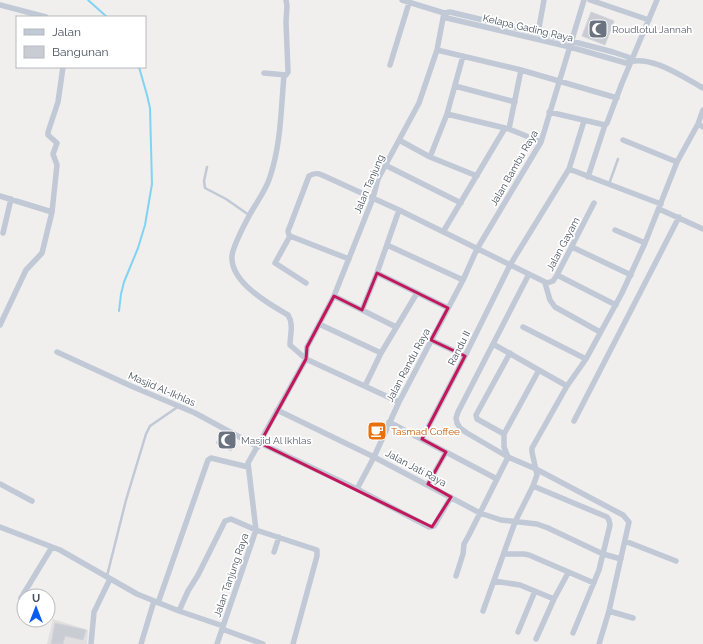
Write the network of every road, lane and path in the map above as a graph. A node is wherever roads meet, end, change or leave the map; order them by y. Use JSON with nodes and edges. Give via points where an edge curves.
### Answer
{"nodes":[{"id":1,"x":286,"y":0,"type":"edge"},
{"id":2,"x":402,"y":0,"type":"edge"},
{"id":3,"x":544,"y":0,"type":"edge"},
{"id":4,"x":584,"y":0,"type":"edge"},
{"id":5,"x":590,"y":0,"type":"edge"},
{"id":6,"x":656,"y":0,"type":"edge"},
{"id":7,"x":409,"y":3,"type":"junction"},
{"id":8,"x":0,"y":5,"type":"edge"},
{"id":9,"x":444,"y":13,"type":"junction"},
{"id":10,"x":42,"y":16,"type":"edge"},
{"id":11,"x":649,"y":20,"type":"junction"},
{"id":12,"x":538,"y":33,"type":"junction"},
{"id":13,"x":570,"y":44,"type":"junction"},
{"id":14,"x":437,"y":50,"type":"junction"},
{"id":15,"x":464,"y":56,"type":"junction"},
{"id":16,"x":631,"y":61,"type":"junction"},
{"id":17,"x":390,"y":65,"type":"dead end"},
{"id":18,"x":63,"y":68,"type":"edge"},
{"id":19,"x":521,"y":70,"type":"junction"},
{"id":20,"x":264,"y":73,"type":"dead end"},
{"id":21,"x":284,"y":75,"type":"junction"},
{"id":22,"x":559,"y":81,"type":"junction"},
{"id":23,"x":455,"y":86,"type":"junction"},
{"id":24,"x":703,"y":88,"type":"edge"},
{"id":25,"x":617,"y":98,"type":"junction"},
{"id":26,"x":515,"y":102,"type":"junction"},
{"id":27,"x":703,"y":110,"type":"edge"},
{"id":28,"x":550,"y":112,"type":"junction"},
{"id":29,"x":447,"y":114,"type":"junction"},
{"id":30,"x":584,"y":121,"type":"junction"},
{"id":31,"x":605,"y":125,"type":"junction"},
{"id":32,"x":700,"y":125,"type":"edge"},
{"id":33,"x":507,"y":129,"type":"junction"},
{"id":34,"x":399,"y":140,"type":"junction"},
{"id":35,"x":623,"y":140,"type":"dead end"},
{"id":36,"x":541,"y":142,"type":"junction"},
{"id":37,"x":430,"y":157,"type":"junction"},
{"id":38,"x":618,"y":158,"type":"dead end"},
{"id":39,"x":677,"y":162,"type":"junction"},
{"id":40,"x":385,"y":165,"type":"junction"},
{"id":41,"x":207,"y":167,"type":"dead end"},
{"id":42,"x":569,"y":169,"type":"junction"},
{"id":43,"x":476,"y":176,"type":"junction"},
{"id":44,"x":588,"y":177,"type":"junction"},
{"id":45,"x":608,"y":185,"type":"junction"},
{"id":46,"x":0,"y":196,"type":"edge"},
{"id":47,"x":373,"y":198,"type":"junction"},
{"id":48,"x":11,"y":199,"type":"junction"},
{"id":49,"x":461,"y":203,"type":"junction"},
{"id":50,"x":594,"y":203,"type":"dead end"},
{"id":51,"x":660,"y":206,"type":"junction"},
{"id":52,"x":399,"y":210,"type":"junction"},
{"id":53,"x":52,"y":212,"type":"junction"},
{"id":54,"x":250,"y":215,"type":"junction"},
{"id":55,"x":679,"y":218,"type":"junction"},
{"id":56,"x":703,"y":229,"type":"edge"},
{"id":57,"x":615,"y":230,"type":"dead end"},
{"id":58,"x":3,"y":232,"type":"dead end"},
{"id":59,"x":443,"y":232,"type":"junction"},
{"id":60,"x":290,"y":236,"type":"junction"},
{"id":61,"x":645,"y":243,"type":"junction"},
{"id":62,"x":387,"y":245,"type":"junction"},
{"id":63,"x":572,"y":246,"type":"junction"},
{"id":64,"x":477,"y":249,"type":"junction"},
{"id":65,"x":349,"y":259,"type":"junction"},
{"id":66,"x":510,"y":265,"type":"junction"},
{"id":67,"x":378,"y":273,"type":"junction"},
{"id":68,"x":529,"y":274,"type":"junction"},
{"id":69,"x":557,"y":275,"type":"junction"},
{"id":70,"x":630,"y":275,"type":"junction"},
{"id":71,"x":463,"y":280,"type":"junction"},
{"id":72,"x":545,"y":283,"type":"junction"},
{"id":73,"x":306,"y":284,"type":"dead end"},
{"id":74,"x":417,"y":293,"type":"junction"},
{"id":75,"x":334,"y":296,"type":"junction"},
{"id":76,"x":616,"y":305,"type":"junction"},
{"id":77,"x":448,"y":308,"type":"junction"},
{"id":78,"x":362,"y":310,"type":"junction"},
{"id":79,"x":319,"y":324,"type":"junction"},
{"id":80,"x":0,"y":325,"type":"edge"},
{"id":81,"x":396,"y":327,"type":"junction"},
{"id":82,"x":523,"y":327,"type":"dead end"},
{"id":83,"x":600,"y":332,"type":"junction"},
{"id":84,"x":431,"y":340,"type":"junction"},
{"id":85,"x":493,"y":344,"type":"junction"},
{"id":86,"x":57,"y":352,"type":"dead end"},
{"id":87,"x":381,"y":353,"type":"junction"},
{"id":88,"x":510,"y":353,"type":"junction"},
{"id":89,"x":465,"y":356,"type":"junction"},
{"id":90,"x":306,"y":359,"type":"junction"},
{"id":91,"x":586,"y":359,"type":"junction"},
{"id":92,"x":539,"y":370,"type":"junction"},
{"id":93,"x":364,"y":386,"type":"junction"},
{"id":94,"x":567,"y":386,"type":"junction"},
{"id":95,"x":399,"y":402,"type":"junction"},
{"id":96,"x":179,"y":406,"type":"junction"},
{"id":97,"x":278,"y":410,"type":"junction"},
{"id":98,"x":574,"y":421,"type":"dead end"},
{"id":99,"x":389,"y":422,"type":"junction"},
{"id":100,"x":504,"y":434,"type":"junction"},
{"id":101,"x":422,"y":439,"type":"junction"},
{"id":102,"x":259,"y":445,"type":"junction"},
{"id":103,"x":446,"y":452,"type":"junction"},
{"id":104,"x":374,"y":456,"type":"junction"},
{"id":105,"x":508,"y":457,"type":"junction"},
{"id":106,"x":248,"y":467,"type":"junction"},
{"id":107,"x":536,"y":469,"type":"junction"},
{"id":108,"x":497,"y":478,"type":"junction"},
{"id":109,"x":0,"y":484,"type":"edge"},
{"id":110,"x":428,"y":484,"type":"junction"},
{"id":111,"x":533,"y":486,"type":"junction"},
{"id":112,"x":357,"y":489,"type":"junction"},
{"id":113,"x":451,"y":497,"type":"junction"},
{"id":114,"x":32,"y":501,"type":"dead end"},
{"id":115,"x":480,"y":513,"type":"junction"},
{"id":116,"x":515,"y":522,"type":"junction"},
{"id":117,"x":0,"y":527,"type":"edge"},
{"id":118,"x":256,"y":530,"type":"junction"},
{"id":119,"x":279,"y":537,"type":"junction"},
{"id":120,"x":625,"y":540,"type":"junction"},
{"id":121,"x":52,"y":547,"type":"junction"},
{"id":122,"x":274,"y":552,"type":"dead end"},
{"id":123,"x":504,"y":554,"type":"junction"},
{"id":124,"x":603,"y":554,"type":"junction"},
{"id":125,"x":621,"y":559,"type":"junction"},
{"id":126,"x":676,"y":561,"type":"dead end"},
{"id":127,"x":568,"y":573,"type":"junction"},
{"id":128,"x":456,"y":576,"type":"dead end"},
{"id":129,"x":109,"y":578,"type":"junction"},
{"id":130,"x":494,"y":582,"type":"junction"},
{"id":131,"x":594,"y":583,"type":"junction"},
{"id":132,"x":27,"y":588,"type":"edge"},
{"id":133,"x":535,"y":591,"type":"junction"},
{"id":134,"x":554,"y":599,"type":"junction"},
{"id":135,"x":156,"y":602,"type":"junction"},
{"id":136,"x":179,"y":611,"type":"junction"},
{"id":137,"x":482,"y":611,"type":"dead end"},
{"id":138,"x":609,"y":611,"type":"junction"},
{"id":139,"x":633,"y":618,"type":"dead end"},
{"id":140,"x":223,"y":627,"type":"junction"},
{"id":141,"x":518,"y":632,"type":"dead end"},
{"id":142,"x":573,"y":634,"type":"dead end"},
{"id":143,"x":536,"y":638,"type":"dead end"},
{"id":144,"x":91,"y":644,"type":"edge"},
{"id":145,"x":141,"y":644,"type":"edge"},
{"id":146,"x":217,"y":644,"type":"edge"},
{"id":147,"x":263,"y":644,"type":"edge"},
{"id":148,"x":293,"y":644,"type":"edge"},
{"id":149,"x":599,"y":644,"type":"edge"}],
"edges":[{"from":1,"to":21,"type":"street","via":[[288,72]]},
{"from":2,"to":7,"type":"street"},
{"from":3,"to":12,"type":"street"},
{"from":4,"to":13,"type":"street","name":"Jalan Bambu Raya"},
{"from":5,"to":11,"type":"street"},
{"from":6,"to":11,"type":"street"},
{"from":7,"to":9,"type":"street"},
{"from":7,"to":17,"type":"street"},
{"from":8,"to":10,"type":"street"},
{"from":9,"to":12,"type":"street","name":"Kelapa Gading Raya","via":[[450,12]]},
{"from":9,"to":13,"type":"street","name":"Kelapa Gading Raya","via":[[447,18]]},
{"from":9,"to":14,"type":"street","name":"Jalan Tanjung"},
{"from":11,"to":16,"type":"street"},
{"from":12,"to":13,"type":"street","name":"Kelapa Gading Raya"},
{"from":13,"to":16,"type":"street","name":"Kelapa Gading Raya","via":[[626,63]]},
{"from":13,"to":22,"type":"street","name":"Jalan Bambu Raya"},
{"from":14,"to":15,"type":"street"},
{"from":14,"to":34,"type":"street","name":"Jalan Tanjung","via":[[414,115]]},
{"from":15,"to":19,"type":"street"},
{"from":15,"to":23,"type":"street"},
{"from":16,"to":24,"type":"street","name":"Kelapa Gading Raya","via":[[658,65]]},
{"from":16,"to":25,"type":"street"},
{"from":18,"to":53,"type":"street","via":[[58,102],[48,132],[57,143],[53,154],[57,165]]},
{"from":19,"to":22,"type":"street"},
{"from":19,"to":26,"type":"street"},
{"from":20,"to":21,"type":"street"},
{"from":21,"to":54,"type":"street","via":[[277,145],[270,177]]},
{"from":22,"to":25,"type":"street"},
{"from":22,"to":28,"type":"street","name":"Jalan Bambu Raya"},
{"from":23,"to":26,"type":"street"},
{"from":23,"to":29,"type":"street"},
{"from":25,"to":31,"type":"street"},
{"from":26,"to":33,"type":"street"},
{"from":27,"to":32,"type":"street"},
{"from":28,"to":30,"type":"street"},
{"from":28,"to":36,"type":"street","name":"Jalan Bambu Raya"},
{"from":29,"to":33,"type":"street"},
{"from":29,"to":37,"type":"street"},
{"from":30,"to":31,"type":"street"},
{"from":30,"to":42,"type":"street","name":"Randu II"},
{"from":31,"to":44,"type":"street"},
{"from":32,"to":39,"type":"street"},
{"from":33,"to":36,"type":"street"},
{"from":33,"to":43,"type":"street"},
{"from":34,"to":37,"type":"street"},
{"from":34,"to":40,"type":"street","name":"Jalan Tanjung"},
{"from":35,"to":39,"type":"street"},
{"from":36,"to":64,"type":"street","name":"Jalan Bambu Raya"},
{"from":37,"to":43,"type":"street"},
{"from":38,"to":45,"type":"lane"},
{"from":39,"to":51,"type":"street"},
{"from":40,"to":47,"type":"street","name":"Jalan Tanjung"},
{"from":40,"to":49,"type":"street"},
{"from":41,"to":54,"type":"lane","via":[[205,188]]},
{"from":42,"to":44,"type":"street"},
{"from":42,"to":66,"type":"street","name":"Randu II"},
{"from":43,"to":49,"type":"street"},
{"from":44,"to":45,"type":"street"},
{"from":45,"to":51,"type":"street"},
{"from":46,"to":48,"type":"street"},
{"from":47,"to":52,"type":"street","name":"Jalan Gayam"},
{"from":47,"to":60,"type":"street","name":"Jalan Gayam","via":[[322,175],[312,174],[287,232]]},
{"from":47,"to":65,"type":"street","name":"Jalan Tanjung"},
{"from":48,"to":53,"type":"street"},
{"from":48,"to":58,"type":"street"},
{"from":49,"to":59,"type":"street"},
{"from":50,"to":63,"type":"street","name":"Jalan Gayam"},
{"from":51,"to":55,"type":"street"},
{"from":51,"to":61,"type":"street"},
{"from":52,"to":59,"type":"street","name":"Jalan Gayam"},
{"from":52,"to":62,"type":"street"},
{"from":53,"to":80,"type":"street","via":[[42,253],[26,270]]},
{"from":54,"to":90,"type":"street","via":[[233,250],[236,274],[254,292],[288,315],[292,327],[290,345]]},
{"from":55,"to":56,"type":"street"},
{"from":55,"to":98,"type":"street"},
{"from":57,"to":61,"type":"street"},
{"from":59,"to":64,"type":"street","name":"Jalan Gayam"},
{"from":60,"to":65,"type":"street"},
{"from":60,"to":73,"type":"street","via":[[275,263]]},
{"from":61,"to":70,"type":"street"},
{"from":62,"to":67,"type":"street"},
{"from":62,"to":71,"type":"street"},
{"from":63,"to":69,"type":"street","name":"Jalan Gayam"},
{"from":63,"to":70,"type":"street"},
{"from":64,"to":66,"type":"street","name":"Jalan Gayam"},
{"from":64,"to":71,"type":"street","name":"Jalan Randu Raya"},
{"from":65,"to":75,"type":"street","name":"Jalan Tanjung"},
{"from":66,"to":68,"type":"street","name":"Jalan Gayam"},
{"from":66,"to":89,"type":"street","name":"Randu II"},
{"from":67,"to":74,"type":"street"},
{"from":67,"to":78,"type":"street"},
{"from":68,"to":72,"type":"street","name":"Jalan Gayam"},
{"from":68,"to":85,"type":"street"},
{"from":69,"to":72,"type":"street","name":"Jalan Gayam","via":[[550,283]]},
{"from":69,"to":76,"type":"street"},
{"from":70,"to":76,"type":"street"},
{"from":71,"to":77,"type":"street","name":"Jalan Randu Raya"},
{"from":72,"to":83,"type":"street","via":[[555,307]]},
{"from":74,"to":77,"type":"street"},
{"from":74,"to":81,"type":"street"},
{"from":75,"to":78,"type":"street"},
{"from":75,"to":79,"type":"street","name":"Jalan Tanjung"},
{"from":76,"to":83,"type":"street"},
{"from":77,"to":84,"type":"street","name":"Jalan Randu Raya"},
{"from":78,"to":81,"type":"street"},
{"from":79,"to":87,"type":"street"},
{"from":79,"to":90,"type":"street","name":"Jalan Tanjung","via":[[307,347]]},
{"from":81,"to":87,"type":"street"},
{"from":82,"to":91,"type":"street"},
{"from":83,"to":91,"type":"street"},
{"from":84,"to":89,"type":"street"},
{"from":84,"to":95,"type":"street","name":"Jalan Randu Raya"},
{"from":85,"to":88,"type":"street"},
{"from":85,"to":105,"type":"street","via":[[456,418],[460,428]]},
{"from":86,"to":96,"type":"street","name":"Masjid Al-Ikhlas"},
{"from":87,"to":93,"type":"street"},
{"from":88,"to":92,"type":"street"},
{"from":88,"to":100,"type":"street","via":[[476,415],[477,419]]},
{"from":89,"to":101,"type":"street","name":"Randu II"},
{"from":90,"to":93,"type":"street"},
{"from":90,"to":97,"type":"street"},
{"from":91,"to":94,"type":"street"},
{"from":92,"to":94,"type":"street"},
{"from":92,"to":100,"type":"street"},
{"from":93,"to":95,"type":"street"},
{"from":94,"to":107,"type":"street","via":[[532,448]]},
{"from":95,"to":99,"type":"street","name":"Jalan Randu Raya"},
{"from":96,"to":102,"type":"street","name":"Masjid Al-Ikhlas"},
{"from":96,"to":129,"type":"lane","via":[[150,426],[146,434],[126,500]]},
{"from":97,"to":102,"type":"street"},
{"from":97,"to":104,"type":"street","name":"Jalan Jati Raya"},
{"from":99,"to":101,"type":"street"},
{"from":99,"to":104,"type":"street","name":"Jalan Randu Raya"},
{"from":100,"to":105,"type":"street","via":[[504,447]]},
{"from":101,"to":103,"type":"street"},
{"from":102,"to":106,"type":"street"},
{"from":102,"to":112,"type":"street","name":"Masjid Al-Ikhlas"},
{"from":103,"to":108,"type":"street"},
{"from":103,"to":110,"type":"street"},
{"from":104,"to":110,"type":"street","name":"Jalan Jati Raya"},
{"from":104,"to":112,"type":"street","name":"Jalan Randu Raya"},
{"from":105,"to":107,"type":"street"},
{"from":105,"to":108,"type":"street"},
{"from":106,"to":118,"type":"street","name":"Jalan Tanjung Raya"},
{"from":106,"to":135,"type":"street","via":[[211,458],[208,460]]},
{"from":107,"to":111,"type":"street","via":[[537,475]]},
{"from":107,"to":120,"type":"street","via":[[623,515],[629,522]]},
{"from":108,"to":115,"type":"street"},
{"from":109,"to":114,"type":"street"},
{"from":110,"to":113,"type":"street","name":"Jalan Jati Raya"},
{"from":111,"to":116,"type":"street"},
{"from":111,"to":124,"type":"street","via":[[607,517],[610,525]]},
{"from":112,"to":113,"type":"street","name":"Masjid Al-Ikhlas","via":[[429,527],[434,526]]},
{"from":113,"to":115,"type":"street","name":"Jalan Jati Raya"},
{"from":115,"to":116,"type":"street","name":"Jalan Jati Raya"},
{"from":115,"to":128,"type":"street","via":[[465,541]]},
{"from":116,"to":123,"type":"street"},
{"from":116,"to":124,"type":"street","name":"Jalan Jati Raya","via":[[537,524]]},
{"from":117,"to":121,"type":"street"},
{"from":118,"to":119,"type":"street"},
{"from":118,"to":136,"type":"street","via":[[231,519],[225,521]]},
{"from":118,"to":140,"type":"street","name":"Jalan Tanjung Raya"},
{"from":119,"to":122,"type":"street"},
{"from":119,"to":148,"type":"street","via":[[315,549],[318,553]]},
{"from":120,"to":125,"type":"street"},
{"from":120,"to":126,"type":"street"},
{"from":121,"to":129,"type":"street"},
{"from":121,"to":132,"type":"street"},
{"from":123,"to":127,"type":"street","via":[[529,555]]},
{"from":123,"to":130,"type":"street"},
{"from":124,"to":125,"type":"street","name":"Jalan Jati Raya"},
{"from":124,"to":131,"type":"street"},
{"from":125,"to":138,"type":"street"},
{"from":127,"to":131,"type":"street"},
{"from":127,"to":134,"type":"street"},
{"from":129,"to":135,"type":"street"},
{"from":129,"to":144,"type":"street","via":[[94,612]]},
{"from":130,"to":133,"type":"street","via":[[520,585]]},
{"from":130,"to":137,"type":"street"},
{"from":131,"to":142,"type":"street"},
{"from":133,"to":134,"type":"street"},
{"from":133,"to":141,"type":"street"},
{"from":134,"to":143,"type":"street"},
{"from":135,"to":136,"type":"street"},
{"from":135,"to":145,"type":"street"},
{"from":136,"to":140,"type":"street"},
{"from":138,"to":139,"type":"street"},
{"from":138,"to":149,"type":"street"},
{"from":140,"to":146,"type":"street","name":"Jalan Tanjung Raya"},
{"from":140,"to":147,"type":"street"}]}
